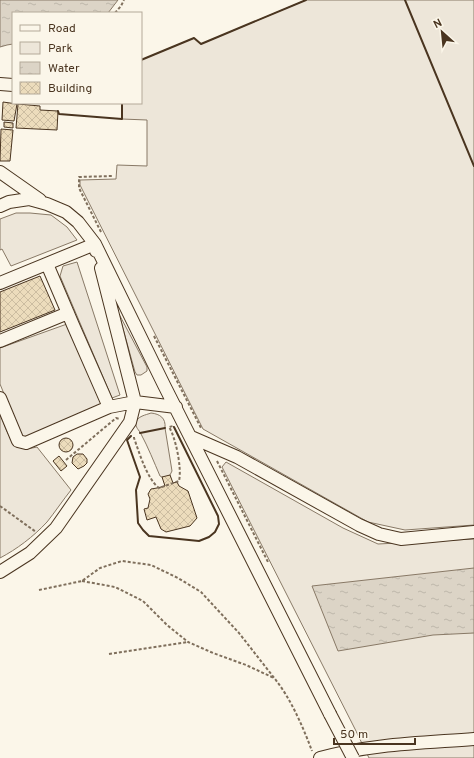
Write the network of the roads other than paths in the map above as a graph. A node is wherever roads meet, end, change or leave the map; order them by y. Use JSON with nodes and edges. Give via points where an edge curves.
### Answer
{"nodes":[{"id":1,"x":0,"y":84,"type":"edge"},
{"id":2,"x":12,"y":85,"type":"edge"},
{"id":3,"x":0,"y":172,"type":"edge"},
{"id":4,"x":47,"y":204,"type":"junction"},
{"id":5,"x":0,"y":206,"type":"edge"},
{"id":6,"x":95,"y":244,"type":"junction"},
{"id":7,"x":47,"y":264,"type":"junction"},
{"id":8,"x":0,"y":283,"type":"edge"},
{"id":9,"x":68,"y":313,"type":"junction"},
{"id":10,"x":0,"y":341,"type":"edge"},
{"id":11,"x":0,"y":398,"type":"edge"},
{"id":12,"x":129,"y":403,"type":"junction"},
{"id":13,"x":109,"y":407,"type":"junction"},
{"id":14,"x":176,"y":407,"type":"junction"},
{"id":15,"x":190,"y":437,"type":"junction"},
{"id":16,"x":474,"y":532,"type":"edge"},
{"id":17,"x":0,"y":572,"type":"edge"},
{"id":18,"x":474,"y":739,"type":"edge"},
{"id":19,"x":316,"y":755,"type":"edge"},
{"id":20,"x":353,"y":758,"type":"edge"}],
"edges":[{"from":1,"to":2,"type":"lane"},
{"from":3,"to":4,"type":"lane"},
{"from":4,"to":5,"type":"lane","via":[[29,199]]},
{"from":4,"to":6,"type":"lane","via":[[66,212],[78,222]]},
{"from":6,"to":7,"type":"lane"},
{"from":6,"to":12,"type":"lane"},
{"from":6,"to":14,"type":"lane"},
{"from":7,"to":8,"type":"lane"},
{"from":7,"to":9,"type":"lane"},
{"from":9,"to":10,"type":"lane"},
{"from":9,"to":13,"type":"lane"},
{"from":11,"to":13,"type":"lane","via":[[18,441],[26,443]]},
{"from":12,"to":13,"type":"lane"},
{"from":12,"to":14,"type":"lane"},
{"from":12,"to":17,"type":"lane","via":[[130,422],[56,528],[30,553]]},
{"from":14,"to":15,"type":"lane"},
{"from":15,"to":16,"type":"lane","via":[[237,457],[379,534],[402,539]]},
{"from":15,"to":20,"type":"lane","bridge":true},
{"from":18,"to":19,"type":"lane","via":[[380,746]]}]}
